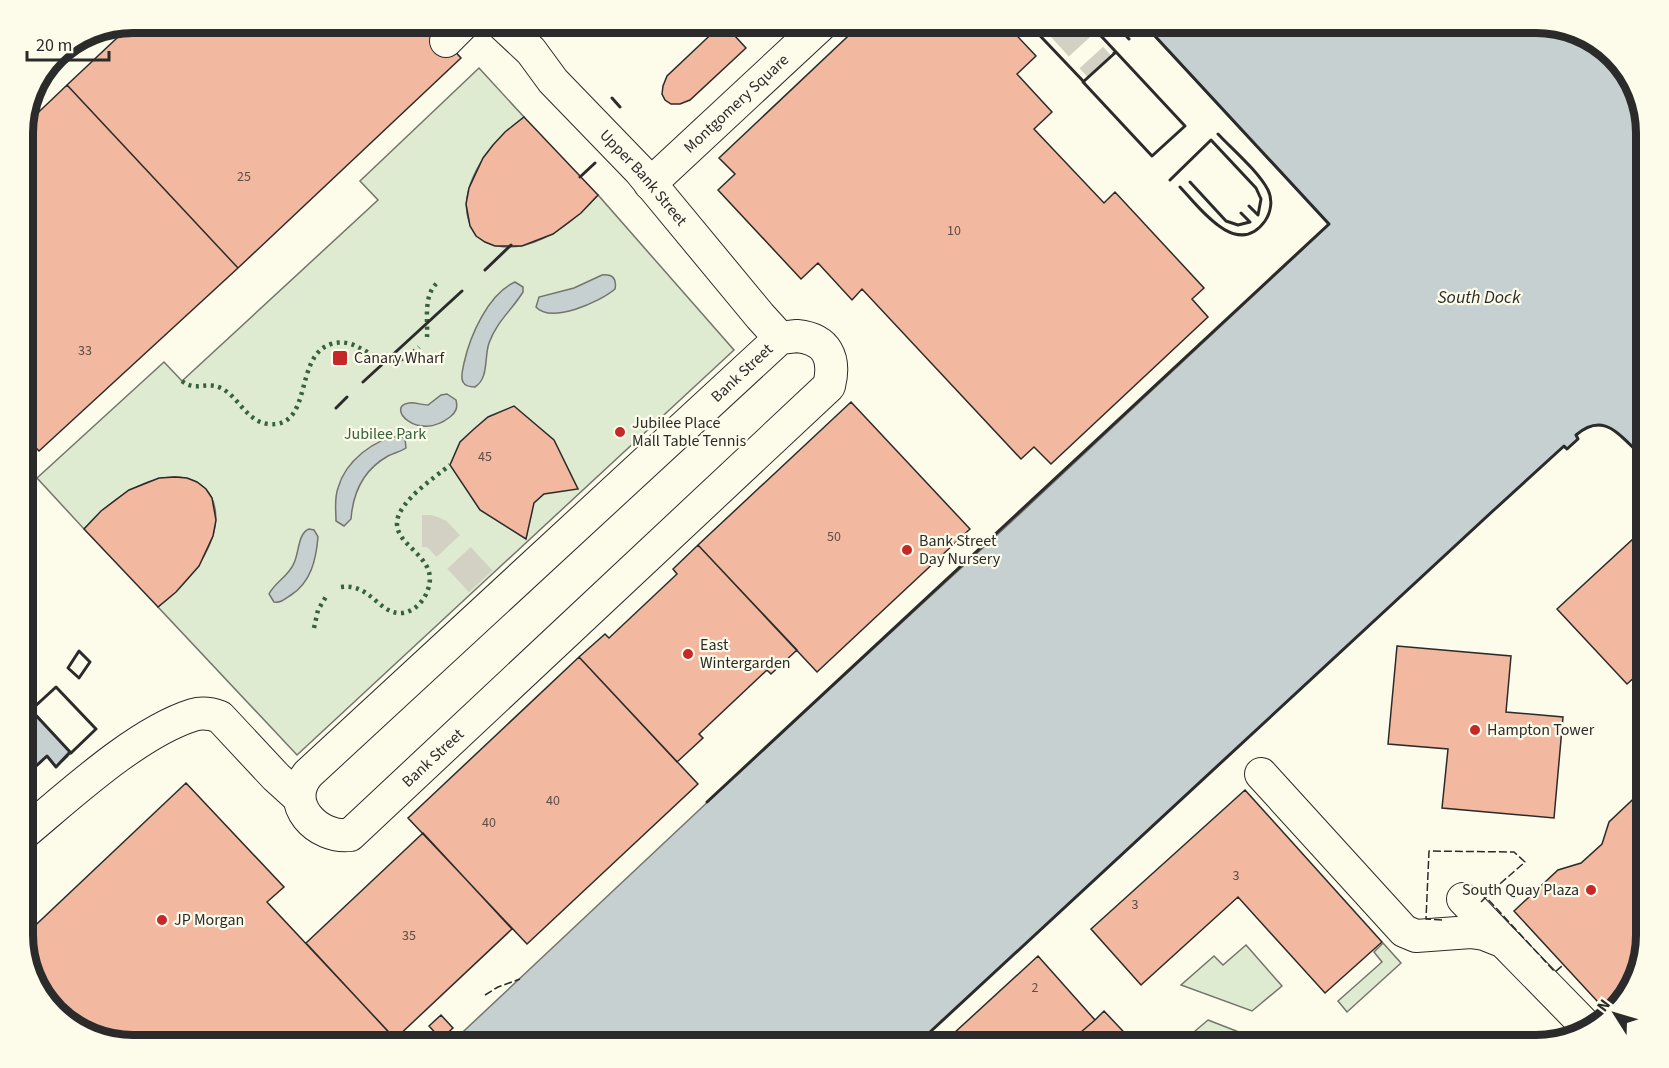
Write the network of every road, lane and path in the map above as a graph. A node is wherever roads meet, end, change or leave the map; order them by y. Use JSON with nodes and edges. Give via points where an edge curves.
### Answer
{"nodes":[{"id":1,"x":512,"y":33,"type":"edge"},
{"id":2,"x":812,"y":33,"type":"edge"},
{"id":3,"x":650,"y":184,"type":"junction"},
{"id":4,"x":780,"y":338,"type":"junction"},
{"id":5,"x":1261,"y":774,"type":"dead end"},
{"id":6,"x":298,"y":796,"type":"junction"},
{"id":7,"x":33,"y":826,"type":"edge"},
{"id":8,"x":1463,"y":899,"type":"dead end"},
{"id":9,"x":1504,"y":942,"type":"junction"},
{"id":10,"x":1583,"y":1023,"type":"edge"}],
"edges":[{"from":1,"to":3,"type":"street","name":"Upper Bank Street"},
{"from":2,"to":3,"type":"street","name":"Montgomery Square"},
{"from":3,"to":4,"type":"street","name":"Upper Bank Street"},
{"from":4,"to":6,"type":"street","name":"Bank Street","via":[[308,774]]},
{"from":4,"to":6,"type":"street","name":"Bank Street","via":[[809,337],[821,343],[831,361],[829,386],[350,835],[336,835],[317,825],[303,810]]},
{"from":5,"to":9,"type":"street","via":[[1312,847],[1404,931],[1416,936],[1471,932]]},
{"from":6,"to":7,"type":"street","name":"Bank Street","via":[[220,717],[201,714],[141,741]]},
{"from":8,"to":9,"type":"street"},
{"from":9,"to":10,"type":"street"}]}
